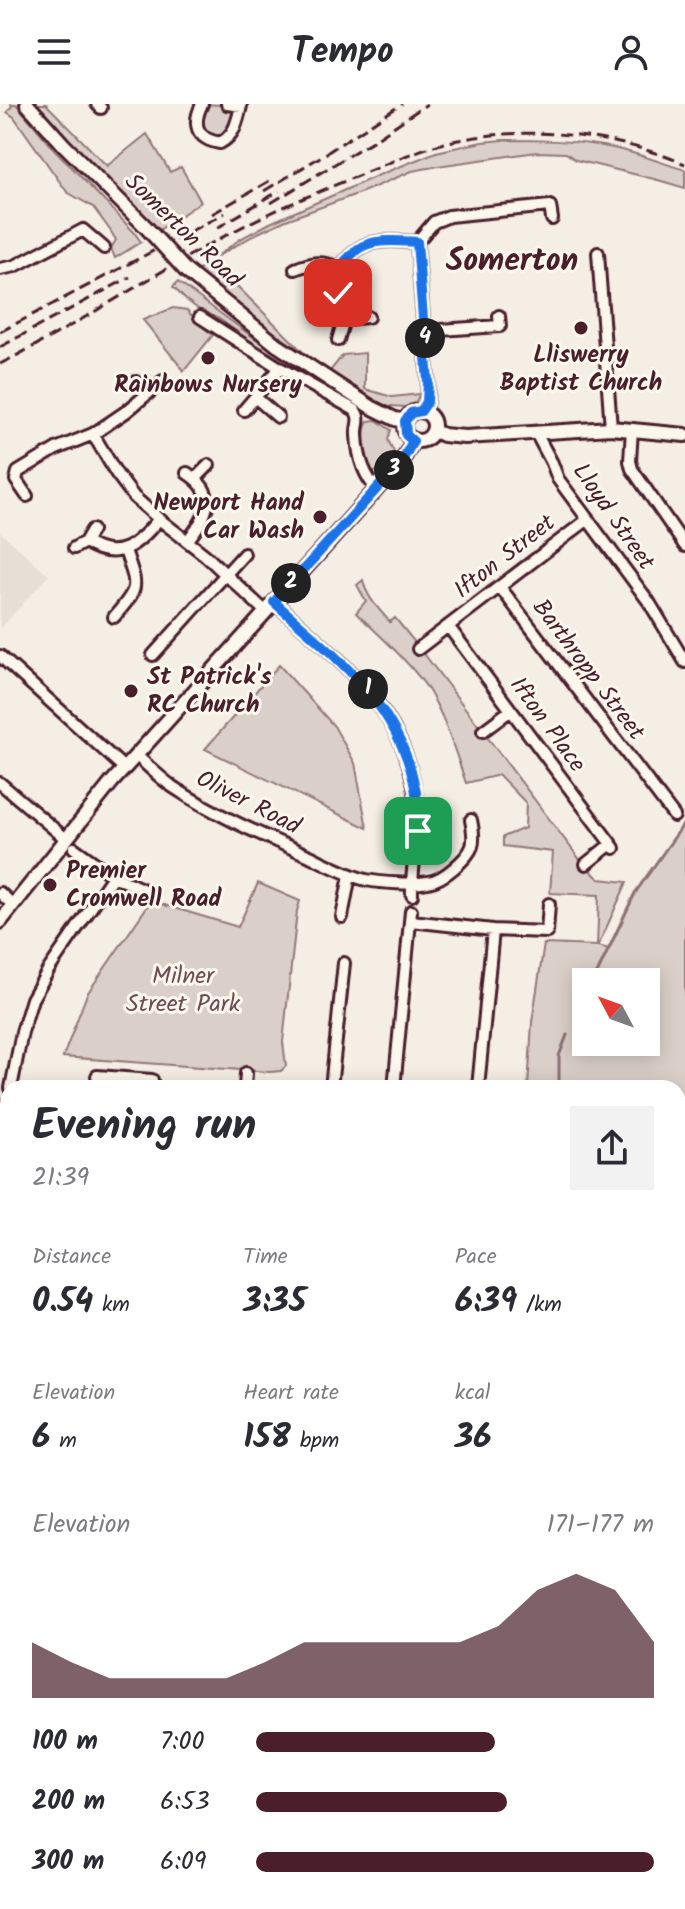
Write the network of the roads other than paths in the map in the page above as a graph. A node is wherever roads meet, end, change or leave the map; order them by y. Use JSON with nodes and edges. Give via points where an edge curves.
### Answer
{"nodes":[{"id":1,"x":27,"y":104,"type":"edge"},
{"id":2,"x":202,"y":104,"type":"edge"},
{"id":3,"x":227,"y":104,"type":"edge"},
{"id":4,"x":245,"y":105,"type":"edge"},
{"id":5,"x":81,"y":219,"type":"dead end"},
{"id":6,"x":552,"y":219,"type":"dead end"},
{"id":7,"x":83,"y":230,"type":"junction"},
{"id":8,"x":417,"y":242,"type":"junction"},
{"id":9,"x":104,"y":248,"type":"dead end"},
{"id":10,"x":598,"y":253,"type":"dead end"},
{"id":11,"x":339,"y":268,"type":"junction"},
{"id":12,"x":0,"y":269,"type":"edge"},
{"id":13,"x":295,"y":269,"type":"dead end"},
{"id":14,"x":499,"y":316,"type":"dead end"},
{"id":15,"x":200,"y":317,"type":"dead end"},
{"id":16,"x":368,"y":317,"type":"dead end"},
{"id":17,"x":344,"y":319,"type":"junction"},
{"id":18,"x":425,"y":331,"type":"junction"},
{"id":19,"x":338,"y":340,"type":"dead end"},
{"id":20,"x":280,"y":368,"type":"junction"},
{"id":21,"x":163,"y":381,"type":"dead end"},
{"id":22,"x":136,"y":382,"type":"dead end"},
{"id":23,"x":148,"y":394,"type":"junction"},
{"id":24,"x":255,"y":397,"type":"junction"},
{"id":25,"x":244,"y":410,"type":"dead end"},
{"id":26,"x":421,"y":411,"type":"junction"},
{"id":27,"x":278,"y":417,"type":"dead end"},
{"id":28,"x":405,"y":421,"type":"junction"},
{"id":29,"x":611,"y":428,"type":"junction"},
{"id":30,"x":632,"y":429,"type":"junction"},
{"id":31,"x":434,"y":431,"type":"junction"},
{"id":32,"x":536,"y":433,"type":"junction"},
{"id":33,"x":93,"y":434,"type":"junction"},
{"id":34,"x":685,"y":435,"type":"edge"},
{"id":35,"x":413,"y":441,"type":"junction"},
{"id":36,"x":209,"y":465,"type":"dead end"},
{"id":37,"x":377,"y":489,"type":"junction"},
{"id":38,"x":27,"y":496,"type":"dead end"},
{"id":39,"x":159,"y":519,"type":"junction"},
{"id":40,"x":587,"y":520,"type":"junction"},
{"id":41,"x":92,"y":530,"type":"dead end"},
{"id":42,"x":187,"y":541,"type":"junction"},
{"id":43,"x":85,"y":542,"type":"junction"},
{"id":44,"x":685,"y":546,"type":"edge"},
{"id":45,"x":74,"y":548,"type":"dead end"},
{"id":46,"x":125,"y":550,"type":"junction"},
{"id":47,"x":244,"y":554,"type":"dead end"},
{"id":48,"x":226,"y":574,"type":"junction"},
{"id":49,"x":500,"y":587,"type":"junction"},
{"id":50,"x":270,"y":606,"type":"junction"},
{"id":51,"x":114,"y":617,"type":"dead end"},
{"id":52,"x":448,"y":626,"type":"junction"},
{"id":53,"x":418,"y":649,"type":"dead end"},
{"id":54,"x":153,"y":655,"type":"dead end"},
{"id":55,"x":0,"y":656,"type":"edge"},
{"id":56,"x":685,"y":662,"type":"edge"},
{"id":57,"x":511,"y":710,"type":"junction"},
{"id":58,"x":483,"y":731,"type":"dead end"},
{"id":59,"x":136,"y":755,"type":"junction"},
{"id":60,"x":124,"y":768,"type":"junction"},
{"id":61,"x":0,"y":783,"type":"edge"},
{"id":62,"x":674,"y":816,"type":"dead end"},
{"id":63,"x":471,"y":820,"type":"dead end"},
{"id":64,"x":70,"y":843,"type":"junction"},
{"id":65,"x":586,"y":864,"type":"dead end"},
{"id":66,"x":350,"y":875,"type":"junction"},
{"id":67,"x":113,"y":876,"type":"junction"},
{"id":68,"x":412,"y":883,"type":"junction"},
{"id":69,"x":0,"y":893,"type":"edge"},
{"id":70,"x":153,"y":894,"type":"dead end"},
{"id":71,"x":412,"y":895,"type":"dead end"},
{"id":72,"x":549,"y":904,"type":"dead end"},
{"id":73,"x":13,"y":905,"type":"junction"},
{"id":74,"x":342,"y":917,"type":"dead end"},
{"id":75,"x":0,"y":922,"type":"edge"},
{"id":76,"x":493,"y":930,"type":"junction"},
{"id":77,"x":344,"y":963,"type":"dead end"},
{"id":78,"x":246,"y":1073,"type":"dead end"},
{"id":79,"x":97,"y":1076,"type":"dead end"},
{"id":80,"x":13,"y":1080,"type":"edge"},
{"id":81,"x":152,"y":1080,"type":"edge"},
{"id":82,"x":246,"y":1080,"type":"edge"},
{"id":83,"x":332,"y":1080,"type":"edge"},
{"id":84,"x":395,"y":1080,"type":"edge"},
{"id":85,"x":479,"y":1080,"type":"edge"}],
"edges":[{"from":1,"to":28,"type":"street","name":"Somerton Road","bridge":true,"via":[[186,271],[277,345],[371,407]]},
{"from":2,"to":4,"type":"street","via":[[198,130],[220,143],[234,131]]},
{"from":3,"to":4,"type":"street"},
{"from":5,"to":7,"type":"street"},
{"from":6,"to":8,"type":"street","via":[[550,206],[449,216],[434,222]]},
{"from":7,"to":9,"type":"street"},
{"from":7,"to":12,"type":"street"},
{"from":8,"to":11,"type":"street","via":[[370,244],[357,249]]},
{"from":8,"to":18,"type":"street"},
{"from":10,"to":29,"type":"street"},
{"from":11,"to":13,"type":"street","via":[[326,263]]},
{"from":11,"to":17,"type":"street"},
{"from":14,"to":18,"type":"street","via":[[500,326]]},
{"from":15,"to":20,"type":"street"},
{"from":16,"to":17,"type":"street"},
{"from":17,"to":19,"type":"street"},
{"from":18,"to":26,"type":"street","via":[[428,394]]},
{"from":20,"to":24,"type":"street"},
{"from":20,"to":37,"type":"street","via":[[358,414],[362,466]]},
{"from":21,"to":23,"type":"street"},
{"from":22,"to":23,"type":"street"},
{"from":23,"to":33,"type":"street"},
{"from":24,"to":25,"type":"street"},
{"from":24,"to":27,"type":"street"},
{"from":26,"to":28,"type":"street"},
{"from":26,"to":31,"type":"street","via":[[432,418]]},
{"from":28,"to":35,"type":"street","via":[[406,435]]},
{"from":29,"to":30,"type":"street"},
{"from":29,"to":32,"type":"street"},
{"from":30,"to":34,"type":"street"},
{"from":30,"to":44,"type":"street","via":[[632,469]]},
{"from":31,"to":32,"type":"street","via":[[465,437]]},
{"from":31,"to":35,"type":"street","via":[[423,442]]},
{"from":32,"to":40,"type":"street","name":"Lloyd Street","via":[[558,479]]},
{"from":33,"to":38,"type":"street","via":[[18,472],[16,480]]},
{"from":33,"to":39,"type":"street","via":[[128,490]]},
{"from":35,"to":37,"type":"street"},
{"from":36,"to":42,"type":"street","via":[[191,476],[204,492],[207,509]]},
{"from":37,"to":50,"type":"street"},
{"from":39,"to":42,"type":"street"},
{"from":39,"to":46,"type":"street"},
{"from":40,"to":49,"type":"street","name":"Ifton Street"},
{"from":40,"to":56,"type":"street","name":"Lloyd Street","via":[[649,602]]},
{"from":41,"to":43,"type":"street"},
{"from":42,"to":48,"type":"street"},
{"from":43,"to":45,"type":"street"},
{"from":43,"to":46,"type":"street","via":[[106,551]]},
{"from":46,"to":51,"type":"street","via":[[135,589]]},
{"from":47,"to":48,"type":"street"},
{"from":48,"to":50,"type":"street"},
{"from":48,"to":54,"type":"street"},
{"from":49,"to":52,"type":"street","name":"Ifton Street"},
{"from":49,"to":62,"type":"street","name":"Barthropp Street"},
{"from":50,"to":59,"type":"street"},
{"from":50,"to":68,"type":"street","via":[[363,683],[391,725],[415,788],[418,831]]},
{"from":52,"to":53,"type":"street","name":"Ifton Street"},
{"from":52,"to":57,"type":"street","name":"Ifton Place"},
{"from":55,"to":60,"type":"street"},
{"from":57,"to":58,"type":"street"},
{"from":57,"to":65,"type":"street","name":"Ifton Place","via":[[612,846]]},
{"from":59,"to":60,"type":"street"},
{"from":59,"to":66,"type":"street","name":"Oliver Road","via":[[203,805]]},
{"from":60,"to":64,"type":"street"},
{"from":61,"to":64,"type":"street"},
{"from":63,"to":68,"type":"street","via":[[475,839],[464,859],[440,878]]},
{"from":64,"to":67,"type":"street"},
{"from":64,"to":73,"type":"street"},
{"from":66,"to":68,"type":"street","name":"Oliver Road"},
{"from":66,"to":74,"type":"street"},
{"from":67,"to":70,"type":"street"},
{"from":67,"to":80,"type":"street","via":[[35,992]]},
{"from":68,"to":71,"type":"street"},
{"from":69,"to":73,"type":"street"},
{"from":72,"to":76,"type":"street","via":[[547,932]]},
{"from":73,"to":75,"type":"street"},
{"from":76,"to":84,"type":"street","via":[[411,916]]},
{"from":76,"to":85,"type":"street"},
{"from":77,"to":83,"type":"street"},
{"from":78,"to":82,"type":"street"},
{"from":79,"to":81,"type":"street"}]}
